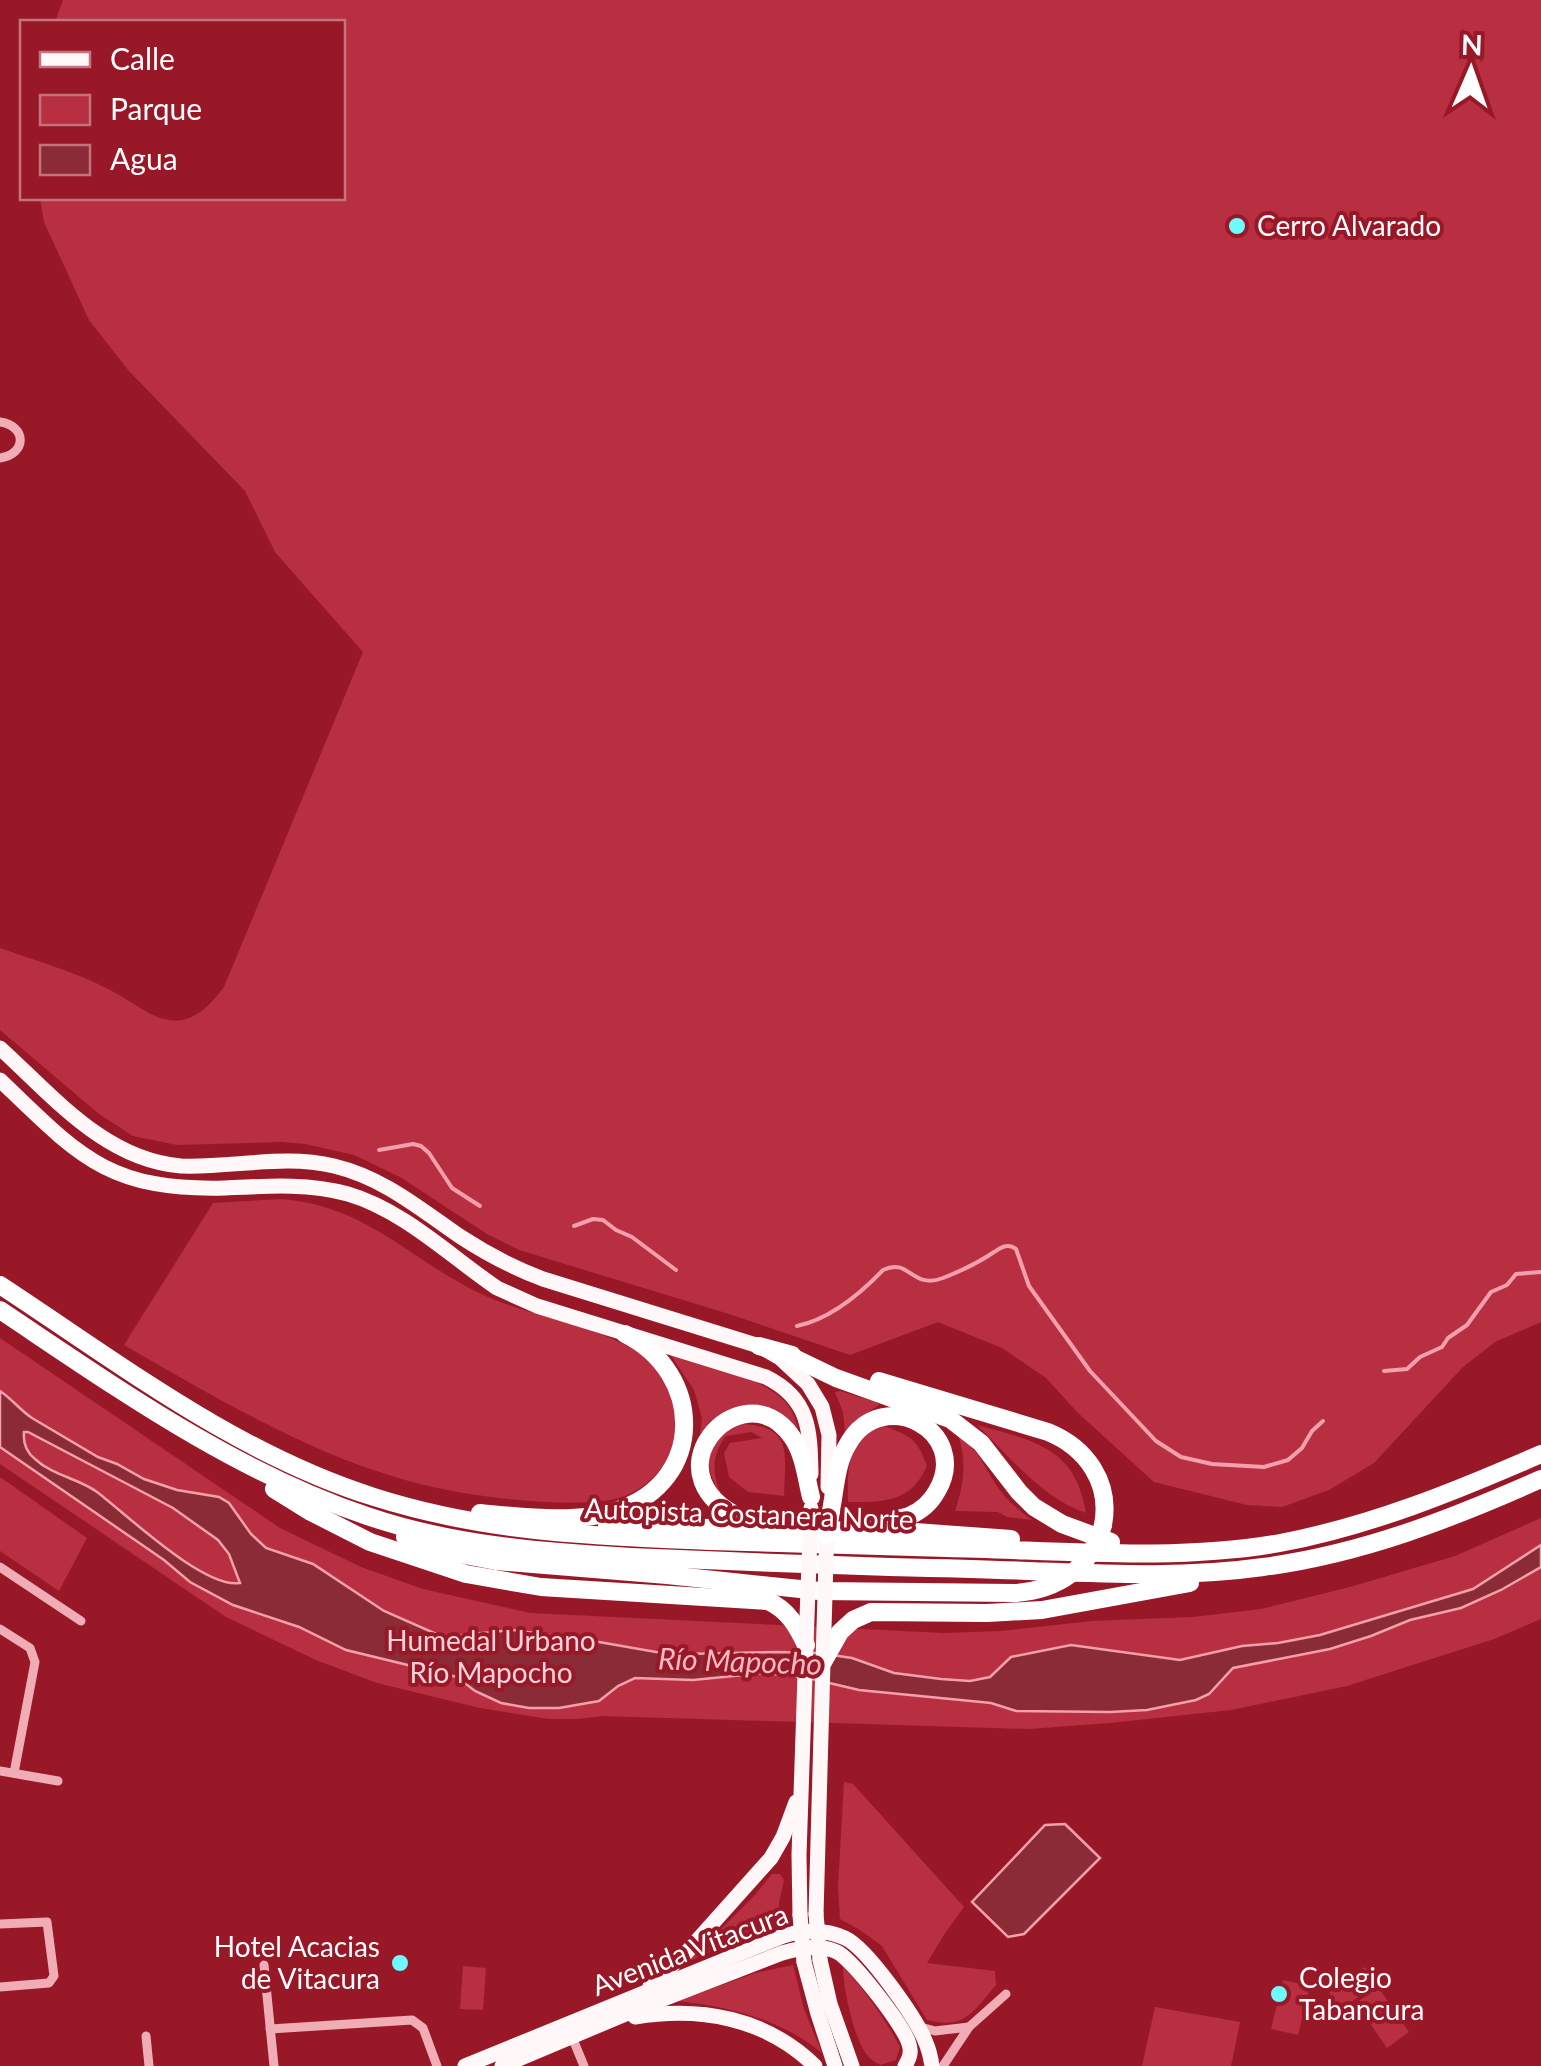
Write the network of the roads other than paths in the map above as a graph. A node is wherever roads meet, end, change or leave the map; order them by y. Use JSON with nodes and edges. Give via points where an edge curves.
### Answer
{"nodes":[{"id":1,"x":0,"y":422,"type":"edge"},
{"id":2,"x":0,"y":458,"type":"edge"},
{"id":3,"x":0,"y":1048,"type":"edge"},
{"id":4,"x":0,"y":1080,"type":"edge"},
{"id":5,"x":0,"y":1285,"type":"edge"},
{"id":6,"x":0,"y":1310,"type":"edge"},
{"id":7,"x":625,"y":1334,"type":"junction"},
{"id":8,"x":759,"y":1346,"type":"junction"},
{"id":9,"x":784,"y":1353,"type":"junction"},
{"id":10,"x":222,"y":1452,"type":"junction"},
{"id":11,"x":1541,"y":1454,"type":"edge"},
{"id":12,"x":1541,"y":1480,"type":"edge"},
{"id":13,"x":820,"y":1507,"type":"junction"},
{"id":14,"x":425,"y":1512,"type":"junction"},
{"id":15,"x":370,"y":1517,"type":"junction"},
{"id":16,"x":778,"y":1529,"type":"junction"},
{"id":17,"x":522,"y":1530,"type":"junction"},
{"id":18,"x":834,"y":1533,"type":"junction"},
{"id":19,"x":1082,"y":1552,"type":"junction"},
{"id":20,"x":1150,"y":1552,"type":"junction"},
{"id":21,"x":0,"y":1567,"type":"edge"},
{"id":22,"x":1230,"y":1571,"type":"junction"},
{"id":23,"x":817,"y":1582,"type":"junction"},
{"id":24,"x":81,"y":1621,"type":"dead end"},
{"id":25,"x":0,"y":1629,"type":"edge"},
{"id":26,"x":806,"y":1645,"type":"junction"},
{"id":27,"x":823,"y":1662,"type":"junction"},
{"id":28,"x":0,"y":1771,"type":"edge"},
{"id":29,"x":14,"y":1773,"type":"junction"},
{"id":30,"x":58,"y":1781,"type":"dead end"},
{"id":31,"x":808,"y":1781,"type":"junction"},
{"id":32,"x":0,"y":1924,"type":"edge"},
{"id":33,"x":812,"y":1961,"type":"junction"},
{"id":34,"x":264,"y":1965,"type":"dead end"},
{"id":35,"x":0,"y":1987,"type":"edge"},
{"id":36,"x":642,"y":1993,"type":"junction"},
{"id":37,"x":1006,"y":1994,"type":"dead end"},
{"id":38,"x":602,"y":2024,"type":"junction"},
{"id":39,"x":917,"y":2026,"type":"junction"},
{"id":40,"x":968,"y":2027,"type":"junction"},
{"id":41,"x":270,"y":2030,"type":"junction"},
{"id":42,"x":146,"y":2036,"type":"dead end"},
{"id":43,"x":572,"y":2037,"type":"junction"},
{"id":44,"x":845,"y":2049,"type":"junction"},
{"id":45,"x":149,"y":2066,"type":"edge"},
{"id":46,"x":274,"y":2066,"type":"edge"},
{"id":47,"x":437,"y":2066,"type":"edge"},
{"id":48,"x":465,"y":2066,"type":"edge"},
{"id":49,"x":502,"y":2066,"type":"edge"},
{"id":50,"x":584,"y":2066,"type":"edge"},
{"id":51,"x":815,"y":2066,"type":"edge"},
{"id":52,"x":836,"y":2066,"type":"edge"},
{"id":53,"x":852,"y":2066,"type":"edge"},
{"id":54,"x":862,"y":2066,"type":"edge"},
{"id":55,"x":905,"y":2066,"type":"edge"},
{"id":56,"x":932,"y":2066,"type":"edge"},
{"id":57,"x":943,"y":2066,"type":"edge"}],
"edges":[{"from":1,"to":2,"type":"street","via":[[12,425],[20,440],[12,455]]},
{"from":3,"to":8,"type":"main road","via":[[86,1125],[134,1156],[181,1166],[306,1161],[350,1170],[390,1187],[520,1270]]},
{"from":4,"to":7,"type":"main road","via":[[70,1146],[121,1176],[170,1187],[295,1186],[360,1198],[514,1297]]},
{"from":5,"to":14,"type":"highway","name":"Autopista Costanera Norte","via":[[234,1436],[344,1486]]},
{"from":6,"to":10,"type":"highway","name":"Autopista Costanera Norte"},
{"from":7,"to":13,"type":"main road","via":[[778,1383],[800,1405]]},
{"from":7,"to":14,"type":"highway","via":[[662,1362],[684,1409],[680,1450],[650,1494],[593,1516]]},
{"from":8,"to":9,"type":"highway"},
{"from":8,"to":13,"type":"main road","via":[[802,1377],[822,1407],[829,1435]]},
{"from":9,"to":15,"type":"highway","bridge":true,"via":[[1065,1440],[1096,1474],[1105,1502],[1091,1553],[1071,1575],[1044,1589],[818,1592],[496,1561],[428,1546]]},
{"from":9,"to":20,"type":"highway","via":[[950,1419],[981,1443],[1045,1515]]},
{"from":10,"to":15,"type":"highway","name":"Autopista Costanera Norte"},
{"from":10,"to":26,"type":"highway","via":[[344,1530],[435,1566],[542,1588],[756,1598],[789,1616]]},
{"from":11,"to":20,"type":"highway","name":"Autopista Costanera Norte","via":[[1341,1529],[1257,1546]]},
{"from":12,"to":22,"type":"highway","name":"Autopista Costanera Norte","via":[[1360,1548]]},
{"from":13,"to":16,"type":"highway","via":[[800,1451],[782,1426],[746,1415],[725,1421],[700,1454],[707,1490],[738,1517]]},
{"from":13,"to":18,"type":"highway","bridge":true},
{"from":13,"to":18,"type":"highway","via":[[851,1438],[864,1426],[899,1416],[933,1434],[944,1470],[930,1501],[908,1516]]},
{"from":13,"to":23,"type":"main road","bridge":true},
{"from":14,"to":17,"type":"highway","name":"Autopista Costanera Norte"},
{"from":15,"to":22,"type":"highway","name":"Autopista Costanera Norte","via":[[456,1540],[545,1552],[1106,1574]]},
{"from":16,"to":17,"type":"highway"},
{"from":16,"to":18,"type":"highway"},
{"from":17,"to":19,"type":"highway","name":"Autopista Costanera Norte"},
{"from":18,"to":19,"type":"highway","via":[[986,1536]]},
{"from":18,"to":23,"type":"main road","bridge":true},
{"from":19,"to":20,"type":"highway","name":"Autopista Costanera Norte"},
{"from":21,"to":24,"type":"street"},
{"from":22,"to":27,"type":"highway","via":[[1069,1606],[864,1614],[840,1632]]},
{"from":23,"to":26,"type":"main road","bridge":true},
{"from":23,"to":27,"type":"main road","bridge":true},
{"from":25,"to":29,"type":"street","via":[[30,1648],[35,1662]]},
{"from":26,"to":31,"type":"main road"},
{"from":27,"to":31,"type":"main road"},
{"from":28,"to":29,"type":"street"},
{"from":29,"to":30,"type":"street"},
{"from":31,"to":33,"type":"main road","bridge":true},
{"from":31,"to":36,"type":"main road","via":[[771,1858]]},
{"from":32,"to":35,"type":"street","via":[[47,1922],[54,1976]]},
{"from":33,"to":44,"type":"main road"},
{"from":33,"to":52,"type":"main road","via":[[818,2014]]},
{"from":34,"to":41,"type":"street"},
{"from":36,"to":39,"type":"main road","name":"Avenida Vitacura","via":[[783,1936],[824,1932],[860,1949]]},
{"from":36,"to":48,"type":"main road","name":"Avenida Vitacura"},
{"from":37,"to":40,"type":"street"},
{"from":38,"to":43,"type":"main road","name":"Avenida Vitacura"},
{"from":38,"to":51,"type":"main road","via":[[659,2014],[715,2015],[770,2034]]},
{"from":38,"to":55,"type":"main road","via":[[782,1953],[822,1948],[855,1966],[906,2035]]},
{"from":39,"to":40,"type":"street"},
{"from":39,"to":56,"type":"main road","name":"Avenida Vitacura"},
{"from":40,"to":57,"type":"street"},
{"from":41,"to":46,"type":"street"},
{"from":41,"to":47,"type":"street","via":[[412,2020]]},
{"from":42,"to":45,"type":"street"},
{"from":43,"to":49,"type":"main road","name":"Avenida Vitacura"},
{"from":43,"to":50,"type":"street"},
{"from":44,"to":53,"type":"main road"},
{"from":44,"to":54,"type":"main road"}]}
